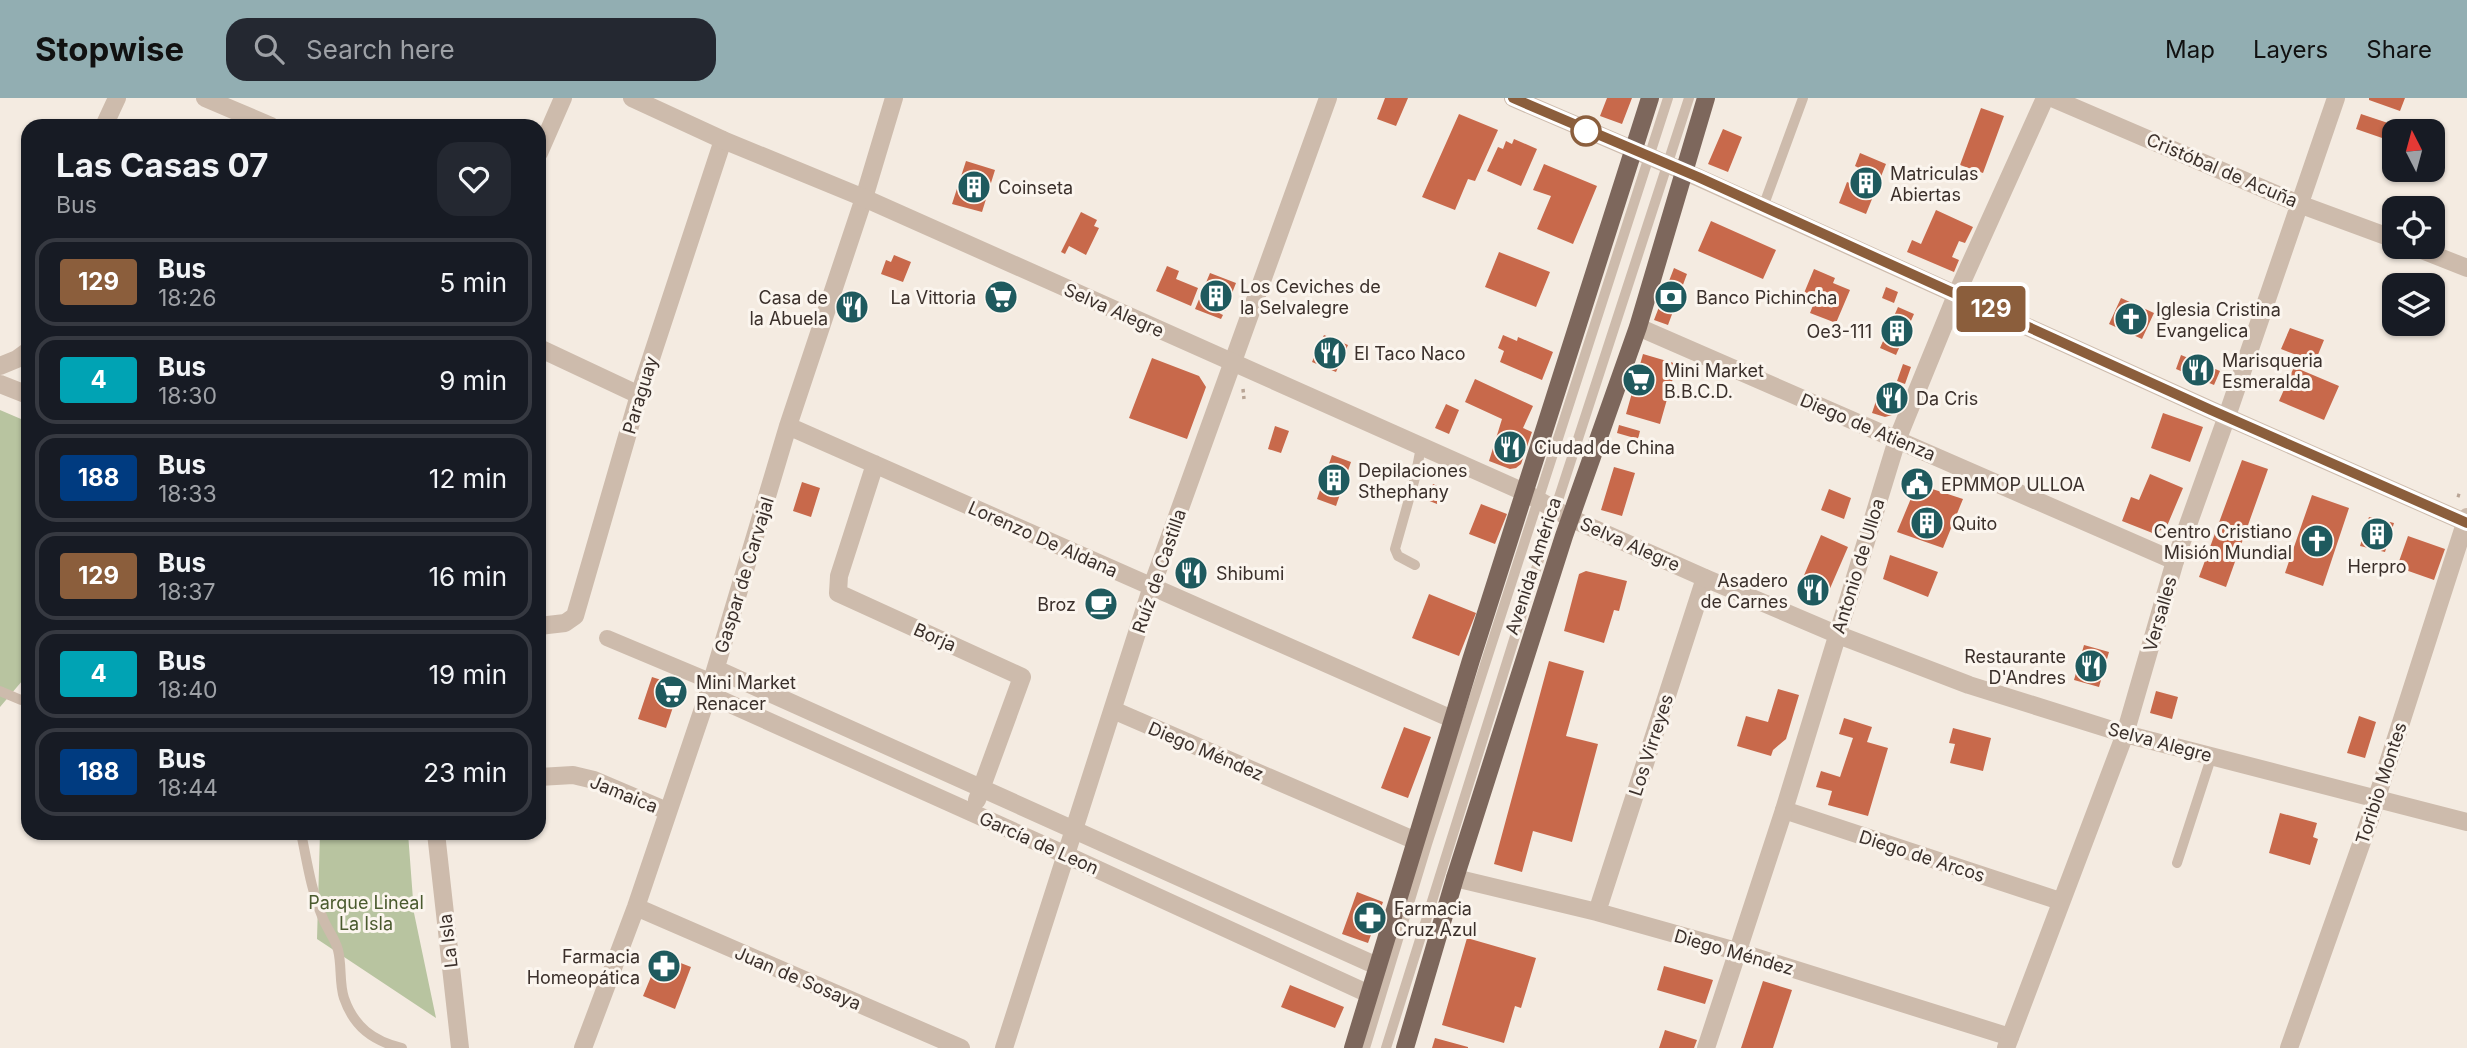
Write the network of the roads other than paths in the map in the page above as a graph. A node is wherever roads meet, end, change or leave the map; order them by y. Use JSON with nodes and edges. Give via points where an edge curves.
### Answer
{"nodes":[{"id":1,"x":117,"y":98,"type":"edge"},
{"id":2,"x":205,"y":98,"type":"edge"},
{"id":3,"x":564,"y":98,"type":"edge"},
{"id":4,"x":632,"y":98,"type":"edge"},
{"id":5,"x":894,"y":98,"type":"edge"},
{"id":6,"x":1328,"y":98,"type":"edge"},
{"id":7,"x":1513,"y":98,"type":"edge"},
{"id":8,"x":1650,"y":98,"type":"edge"},
{"id":9,"x":1668,"y":98,"type":"edge"},
{"id":10,"x":1689,"y":98,"type":"edge"},
{"id":11,"x":1706,"y":98,"type":"edge"},
{"id":12,"x":1802,"y":98,"type":"edge"},
{"id":13,"x":2045,"y":98,"type":"edge"},
{"id":14,"x":2052,"y":98,"type":"edge"},
{"id":15,"x":2336,"y":98,"type":"edge"},
{"id":16,"x":107,"y":119,"type":"edge"},
{"id":17,"x":254,"y":119,"type":"edge"},
{"id":18,"x":546,"y":138,"type":"edge"},
{"id":19,"x":723,"y":140,"type":"junction"},
{"id":20,"x":1632,"y":151,"type":"junction"},
{"id":21,"x":1650,"y":158,"type":"junction"},
{"id":22,"x":1676,"y":169,"type":"junction"},
{"id":23,"x":864,"y":198,"type":"junction"},
{"id":24,"x":2300,"y":204,"type":"junction"},
{"id":25,"x":1763,"y":207,"type":"junction"},
{"id":26,"x":2382,"y":235,"type":"edge"},
{"id":27,"x":2444,"y":259,"type":"edge"},
{"id":28,"x":2467,"y":268,"type":"edge"},
{"id":29,"x":1957,"y":293,"type":"junction"},
{"id":30,"x":1638,"y":327,"type":"junction"},
{"id":31,"x":546,"y":351,"type":"edge"},
{"id":32,"x":21,"y":356,"type":"edge"},
{"id":33,"x":1232,"y":363,"type":"junction"},
{"id":34,"x":0,"y":366,"type":"edge"},
{"id":35,"x":0,"y":384,"type":"edge"},
{"id":36,"x":21,"y":392,"type":"edge"},
{"id":37,"x":639,"y":395,"type":"junction"},
{"id":38,"x":2227,"y":416,"type":"junction"},
{"id":39,"x":788,"y":426,"type":"junction"},
{"id":40,"x":1897,"y":440,"type":"junction"},
{"id":41,"x":1421,"y":447,"type":"junction"},
{"id":42,"x":875,"y":464,"type":"junction"},
{"id":43,"x":1547,"y":505,"type":"junction"},
{"id":44,"x":2466,"y":521,"type":"edge"},
{"id":45,"x":2175,"y":561,"type":"junction"},
{"id":46,"x":1415,"y":565,"type":"dead end"},
{"id":47,"x":1705,"y":578,"type":"junction"},
{"id":48,"x":1152,"y":586,"type":"junction"},
{"id":49,"x":546,"y":625,"type":"edge"},
{"id":50,"x":1836,"y":634,"type":"junction"},
{"id":51,"x":607,"y":638,"type":"dead end"},
{"id":52,"x":712,"y":682,"type":"junction"},
{"id":53,"x":0,"y":691,"type":"edge"},
{"id":54,"x":21,"y":700,"type":"edge"},
{"id":55,"x":1113,"y":710,"type":"junction"},
{"id":56,"x":1452,"y":719,"type":"junction"},
{"id":57,"x":2125,"y":734,"type":"junction"},
{"id":58,"x":2212,"y":755,"type":"junction"},
{"id":59,"x":546,"y":777,"type":"edge"},
{"id":60,"x":980,"y":789,"type":"junction"},
{"id":61,"x":2377,"y":798,"type":"junction"},
{"id":62,"x":1784,"y":810,"type":"junction"},
{"id":63,"x":667,"y":811,"type":"junction"},
{"id":64,"x":972,"y":813,"type":"junction"},
{"id":65,"x":2467,"y":822,"type":"edge"},
{"id":66,"x":1074,"y":832,"type":"junction"},
{"id":67,"x":302,"y":840,"type":"edge"},
{"id":68,"x":437,"y":840,"type":"edge"},
{"id":69,"x":1416,"y":841,"type":"junction"},
{"id":70,"x":1066,"y":855,"type":"junction"},
{"id":71,"x":2177,"y":863,"type":"dead end"},
{"id":72,"x":1455,"y":878,"type":"junction"},
{"id":73,"x":2060,"y":901,"type":"junction"},
{"id":74,"x":636,"y":907,"type":"junction"},
{"id":75,"x":1597,"y":912,"type":"junction"},
{"id":76,"x":1736,"y":951,"type":"junction"},
{"id":77,"x":1377,"y":966,"type":"junction"},
{"id":78,"x":1369,"y":994,"type":"junction"},
{"id":79,"x":2008,"y":1043,"type":"edge"},
{"id":80,"x":402,"y":1048,"type":"edge"},
{"id":81,"x":460,"y":1048,"type":"edge"},
{"id":82,"x":583,"y":1048,"type":"edge"},
{"id":83,"x":961,"y":1048,"type":"edge"},
{"id":84,"x":1004,"y":1048,"type":"edge"},
{"id":85,"x":1353,"y":1048,"type":"edge"},
{"id":86,"x":1364,"y":1048,"type":"edge"},
{"id":87,"x":1386,"y":1048,"type":"edge"},
{"id":88,"x":1405,"y":1048,"type":"edge"},
{"id":89,"x":1706,"y":1048,"type":"edge"},
{"id":90,"x":2289,"y":1048,"type":"edge"}],
"edges":[{"from":1,"to":16,"type":"street"},
{"from":2,"to":17,"type":"street"},
{"from":3,"to":18,"type":"street"},
{"from":4,"to":19,"type":"street","name":"Selva Alegre"},
{"from":5,"to":23,"type":"street","name":"Gaspar de Carvajal"},
{"from":6,"to":33,"type":"street","name":"Ruíz de Castilla"},
{"from":7,"to":20,"type":"street"},
{"from":8,"to":20,"type":"main road","name":"Avenida América"},
{"from":9,"to":21,"type":"lane"},
{"from":10,"to":22,"type":"lane"},
{"from":11,"to":22,"type":"main road","name":"Avenida América"},
{"from":12,"to":25,"type":"lane"},
{"from":13,"to":29,"type":"street","name":"Antonio de Ulloa"},
{"from":14,"to":24,"type":"street","name":"Cristóbal de Acuña"},
{"from":15,"to":24,"type":"street","name":"Versalles"},
{"from":19,"to":23,"type":"street","name":"Selva Alegre"},
{"from":19,"to":37,"type":"street","name":"Paraguay"},
{"from":20,"to":21,"type":"street"},
{"from":20,"to":43,"type":"main road","name":"Avenida América"},
{"from":21,"to":22,"type":"street"},
{"from":21,"to":43,"type":"lane"},
{"from":22,"to":25,"type":"street"},
{"from":22,"to":30,"type":"main road","name":"Avenida América"},
{"from":22,"to":43,"type":"lane"},
{"from":23,"to":33,"type":"street","name":"Selva Alegre"},
{"from":23,"to":39,"type":"street","name":"Gaspar de Carvajal"},
{"from":24,"to":26,"type":"street","name":"Cristóbal de Acuña"},
{"from":24,"to":38,"type":"street","name":"Versalles"},
{"from":25,"to":29,"type":"street"},
{"from":27,"to":28,"type":"street"},
{"from":29,"to":38,"type":"street"},
{"from":29,"to":40,"type":"street","name":"Antonio de Ulloa"},
{"from":30,"to":40,"type":"street","name":"Diego de Atienza"},
{"from":30,"to":43,"type":"main road","name":"Avenida América"},
{"from":31,"to":37,"type":"street"},
{"from":32,"to":34,"type":"street"},
{"from":33,"to":41,"type":"street","name":"Selva Alegre"},
{"from":33,"to":48,"type":"street","name":"Ruíz de Castilla"},
{"from":35,"to":36,"type":"street"},
{"from":37,"to":49,"type":"street","name":"Paraguay","via":[[575,616],[565,623]]},
{"from":38,"to":44,"type":"street"},
{"from":38,"to":45,"type":"street","name":"Versalles"},
{"from":39,"to":42,"type":"street","name":"Lorenzo De Aldana"},
{"from":39,"to":52,"type":"street","name":"Gaspar de Carvajal"},
{"from":40,"to":45,"type":"street","name":"Diego de Atienza"},
{"from":40,"to":50,"type":"street","name":"Antonio de Ulloa"},
{"from":41,"to":43,"type":"street","name":"Selva Alegre"},
{"from":41,"to":46,"type":"lane","via":[[1395,549],[1398,556]]},
{"from":42,"to":48,"type":"street","name":"Lorenzo De Aldana"},
{"from":42,"to":60,"type":"street","name":"Borja","via":[[839,576],[838,593],[1022,677]]},
{"from":43,"to":47,"type":"street","name":"Selva Alegre"},
{"from":43,"to":56,"type":"main road","name":"Avenida América"},
{"from":43,"to":72,"type":"main road","name":"Avenida América"},
{"from":43,"to":86,"type":"lane","via":[[1427,845]]},
{"from":43,"to":87,"type":"lane"},
{"from":44,"to":61,"type":"street","name":"Toribio Montes"},
{"from":45,"to":57,"type":"street","name":"Versalles"},
{"from":47,"to":50,"type":"street","name":"Selva Alegre"},
{"from":47,"to":75,"type":"street","name":"Los Virreyes"},
{"from":48,"to":55,"type":"street","name":"Ruíz de Castilla"},
{"from":48,"to":56,"type":"street","name":"Lorenzo De Aldana"},
{"from":50,"to":57,"type":"street","name":"Selva Alegre","via":[[1969,685]]},
{"from":50,"to":62,"type":"street","name":"Antonio de Ulloa"},
{"from":51,"to":52,"type":"street"},
{"from":52,"to":60,"type":"street","name":"García de Leon"},
{"from":52,"to":63,"type":"street","name":"Gaspar de Carvajal"},
{"from":52,"to":64,"type":"street","name":"García de Leon"},
{"from":53,"to":54,"type":"lane"},
{"from":55,"to":66,"type":"street","name":"Ruíz de Castilla"},
{"from":55,"to":69,"type":"street","name":"Diego Méndez"},
{"from":56,"to":69,"type":"main road","name":"Avenida América"},
{"from":57,"to":58,"type":"street","name":"Selva Alegre"},
{"from":57,"to":73,"type":"street","name":"Versalles"},
{"from":58,"to":61,"type":"street","name":"Selva Alegre"},
{"from":58,"to":71,"type":"lane"},
{"from":59,"to":63,"type":"street","name":"Jamaica","via":[[594,780]]},
{"from":60,"to":64,"type":"street","name":"Borja"},
{"from":60,"to":66,"type":"street","name":"García de Leon"},
{"from":61,"to":65,"type":"street","name":"Selva Alegre"},
{"from":61,"to":90,"type":"street","name":"Toribio Montes"},
{"from":62,"to":73,"type":"street","name":"Diego de Arcos"},
{"from":62,"to":76,"type":"street","name":"Antonio de Ulloa"},
{"from":63,"to":74,"type":"street","name":"Gaspar de Carvajal"},
{"from":64,"to":70,"type":"street","name":"García de Leon"},
{"from":66,"to":70,"type":"street","name":"Ruíz de Castilla"},
{"from":66,"to":77,"type":"street","name":"García de Leon"},
{"from":67,"to":80,"type":"lane","via":[[322,918],[338,949],[344,997],[366,1033]]},
{"from":68,"to":81,"type":"street","name":"La Isla"},
{"from":69,"to":77,"type":"main road","name":"Avenida América"},
{"from":70,"to":78,"type":"street","name":"García de Leon"},
{"from":70,"to":84,"type":"street","name":"Ruíz de Castilla"},
{"from":72,"to":75,"type":"street","name":"Diego Méndez"},
{"from":72,"to":88,"type":"main road","name":"Avenida América"},
{"from":73,"to":79,"type":"street","name":"Versalles"},
{"from":74,"to":82,"type":"street","name":"Gaspar de Carvajal"},
{"from":74,"to":83,"type":"street","name":"Juan de Sosaya"},
{"from":75,"to":76,"type":"street","name":"Diego Méndez"},
{"from":76,"to":79,"type":"street","name":"Diego Méndez"},
{"from":76,"to":89,"type":"street","name":"Antonio de Ulloa"},
{"from":77,"to":78,"type":"main road","name":"Avenida América"},
{"from":78,"to":85,"type":"main road","name":"Avenida América"}]}
